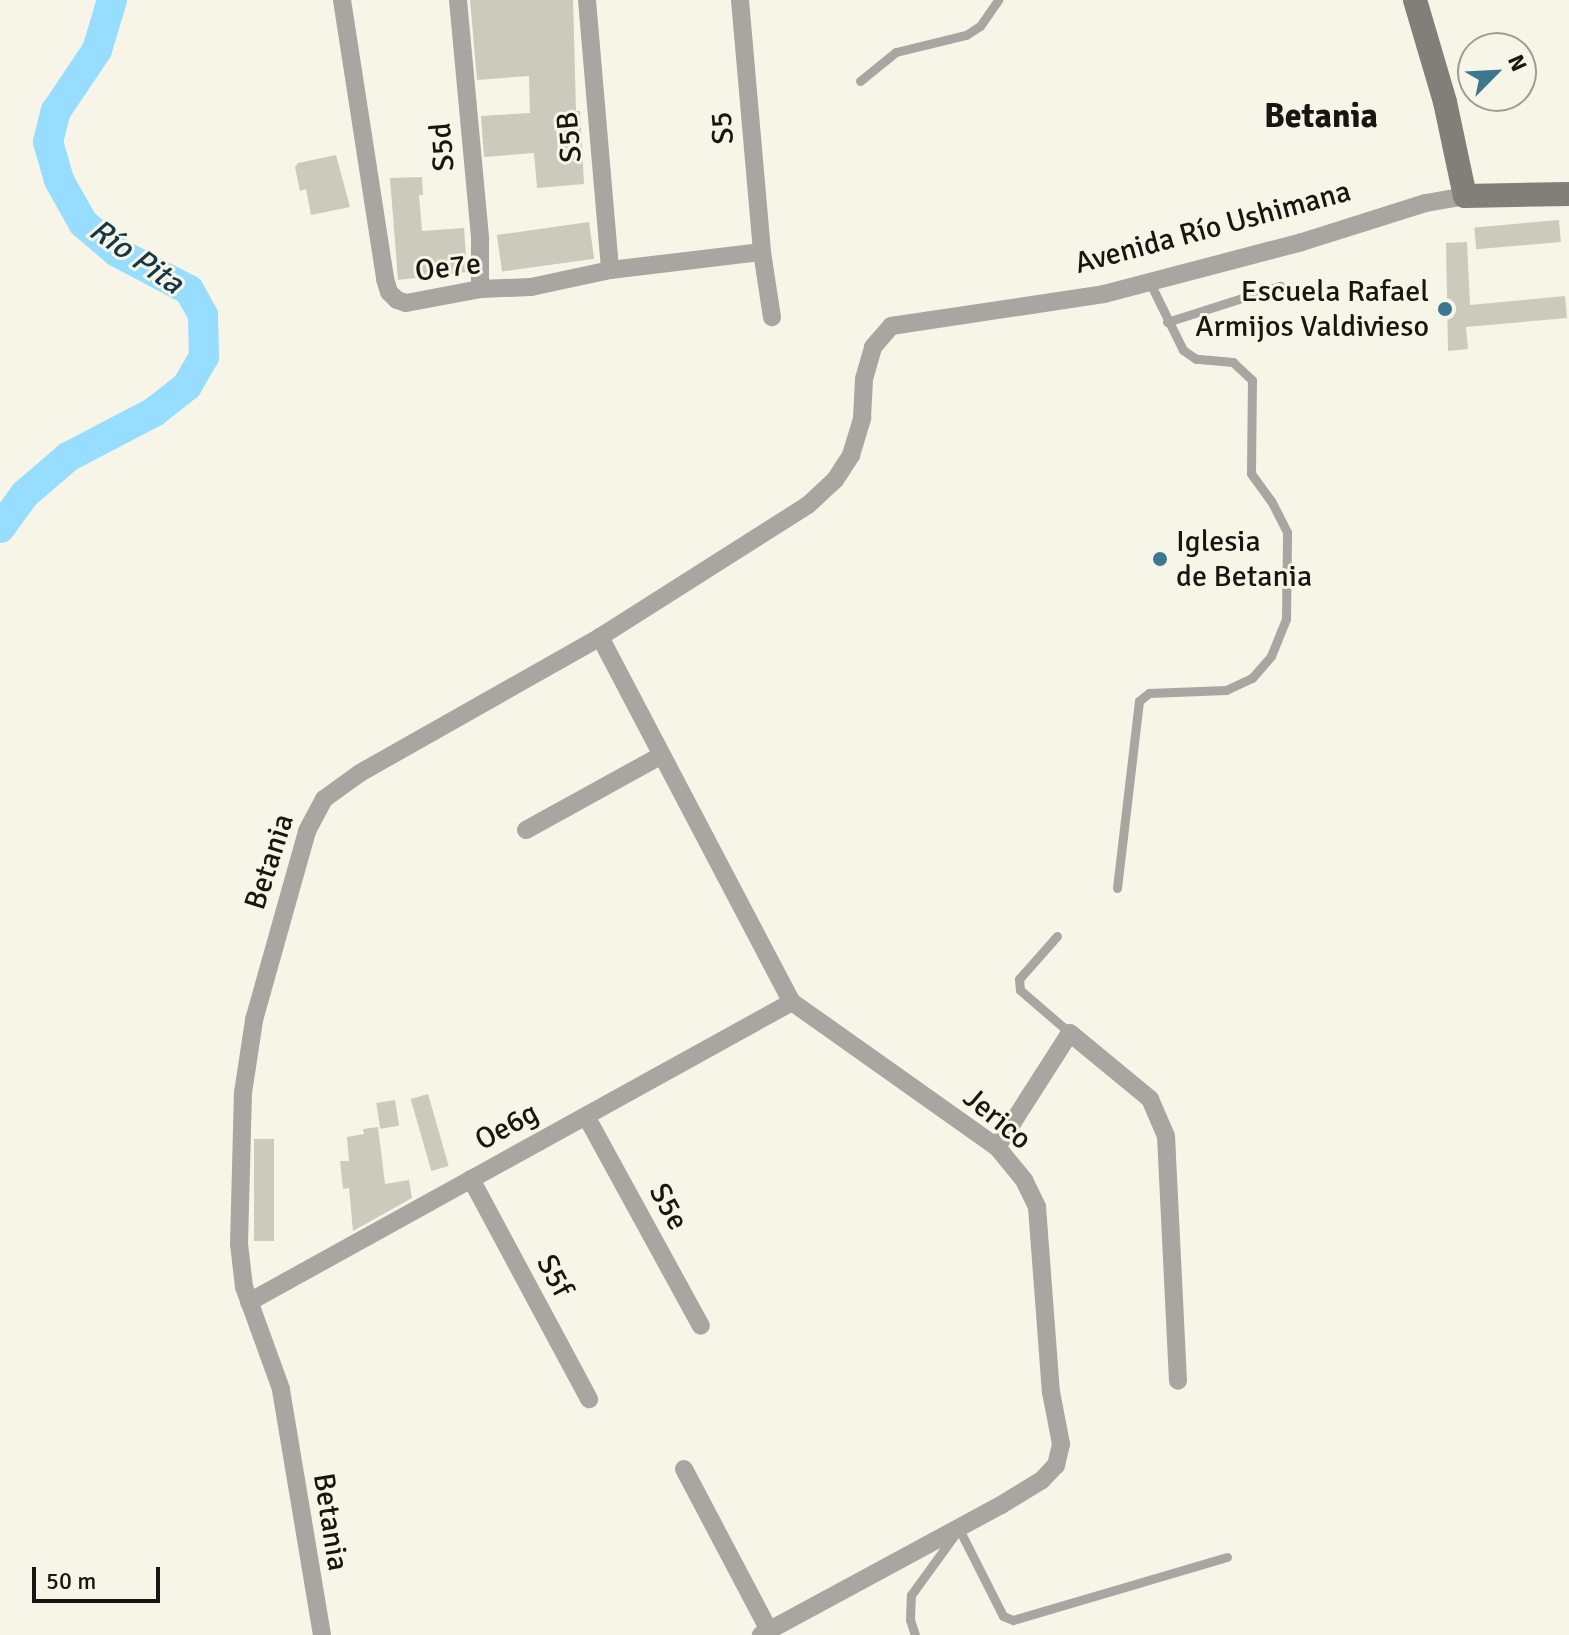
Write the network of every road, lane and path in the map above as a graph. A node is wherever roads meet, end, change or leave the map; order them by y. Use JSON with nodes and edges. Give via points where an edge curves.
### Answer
{"nodes":[{"id":1,"x":342,"y":0,"type":"edge"},
{"id":2,"x":458,"y":0,"type":"edge"},
{"id":3,"x":587,"y":0,"type":"edge"},
{"id":4,"x":740,"y":0,"type":"edge"},
{"id":5,"x":998,"y":0,"type":"edge"},
{"id":6,"x":1415,"y":0,"type":"edge"},
{"id":7,"x":860,"y":81,"type":"dead end"},
{"id":8,"x":1569,"y":194,"type":"edge"},
{"id":9,"x":1465,"y":196,"type":"junction"},
{"id":10,"x":762,"y":252,"type":"junction"},
{"id":11,"x":610,"y":270,"type":"junction"},
{"id":12,"x":1150,"y":283,"type":"junction"},
{"id":13,"x":1280,"y":286,"type":"dead end"},
{"id":14,"x":480,"y":289,"type":"junction"},
{"id":15,"x":772,"y":317,"type":"dead end"},
{"id":16,"x":1167,"y":322,"type":"junction"},
{"id":17,"x":876,"y":339,"type":"joint"},
{"id":18,"x":600,"y":637,"type":"junction"},
{"id":19,"x":662,"y":755,"type":"junction"},
{"id":20,"x":526,"y":830,"type":"dead end"},
{"id":21,"x":1117,"y":888,"type":"dead end"},
{"id":22,"x":1057,"y":936,"type":"dead end"},
{"id":23,"x":792,"y":1002,"type":"junction"},
{"id":24,"x":1070,"y":1033,"type":"junction"},
{"id":25,"x":586,"y":1116,"type":"junction"},
{"id":26,"x":997,"y":1147,"type":"junction"},
{"id":27,"x":471,"y":1179,"type":"junction"},
{"id":28,"x":249,"y":1302,"type":"junction"},
{"id":29,"x":701,"y":1326,"type":"dead end"},
{"id":30,"x":1178,"y":1381,"type":"dead end"},
{"id":31,"x":589,"y":1399,"type":"dead end"},
{"id":32,"x":684,"y":1469,"type":"dead end"},
{"id":33,"x":959,"y":1529,"type":"junction"},
{"id":34,"x":1227,"y":1557,"type":"dead end"},
{"id":35,"x":765,"y":1633,"type":"edge"},
{"id":36,"x":322,"y":1635,"type":"edge"},
{"id":37,"x":915,"y":1635,"type":"edge"}],
"edges":[{"from":1,"to":14,"type":"street","name":"Oe7e","via":[[389,292],[406,303]]},
{"from":2,"to":14,"type":"street","name":"S5d"},
{"from":3,"to":11,"type":"street","name":"S5B"},
{"from":4,"to":10,"type":"street","name":"S5"},
{"from":5,"to":7,"type":"lane","via":[[980,26],[966,35],[896,52]]},
{"from":6,"to":9,"type":"street"},
{"from":8,"to":9,"type":"street","name":"Avenida Río Ushimana"},
{"from":9,"to":12,"type":"street","name":"Avenida Río Ushimana"},
{"from":10,"to":11,"type":"street","name":"Oe7e"},
{"from":10,"to":15,"type":"street","name":"S5"},
{"from":11,"to":14,"type":"street","name":"Oe7e","via":[[531,287]]},
{"from":12,"to":16,"type":"lane"},
{"from":12,"to":17,"type":"street","name":"Avenida Río Ushimana","via":[[899,323]]},
{"from":13,"to":16,"type":"lane"},
{"from":16,"to":21,"type":"lane","via":[[1189,356],[1233,362],[1252,380],[1251,473],[1287,532],[1286,619],[1271,656],[1252,678],[1226,690],[1149,693],[1139,701]]},
{"from":17,"to":18,"type":"street","name":"Betania","via":[[864,379],[857,437],[835,480],[765,536]]},
{"from":18,"to":19,"type":"street","name":"Jerico"},
{"from":18,"to":28,"type":"street","name":"Betania","via":[[360,773],[332,791],[314,812],[269,956],[247,1053],[239,1244]]},
{"from":19,"to":20,"type":"street"},
{"from":19,"to":23,"type":"street","name":"Jerico"},
{"from":22,"to":24,"type":"lane","via":[[1019,979],[1020,990]]},
{"from":23,"to":25,"type":"street","name":"Oe6g"},
{"from":23,"to":26,"type":"street","name":"Jerico"},
{"from":24,"to":26,"type":"street"},
{"from":24,"to":30,"type":"street","via":[[1150,1099],[1161,1116]]},
{"from":25,"to":27,"type":"street","name":"Oe6g"},
{"from":25,"to":29,"type":"street","name":"S5e"},
{"from":26,"to":33,"type":"street","name":"Jerico","via":[[1024,1180],[1037,1207],[1051,1392],[1061,1450],[1059,1461],[1042,1480]]},
{"from":27,"to":28,"type":"street","name":"Oe6g"},
{"from":27,"to":31,"type":"street","name":"S5f"},
{"from":28,"to":36,"type":"street","name":"Betania","via":[[281,1389]]},
{"from":32,"to":35,"type":"street"},
{"from":33,"to":34,"type":"lane","via":[[1003,1616],[1013,1620]]},
{"from":33,"to":35,"type":"street","name":"Jerico"},
{"from":33,"to":37,"type":"lane","via":[[911,1595]]}]}
